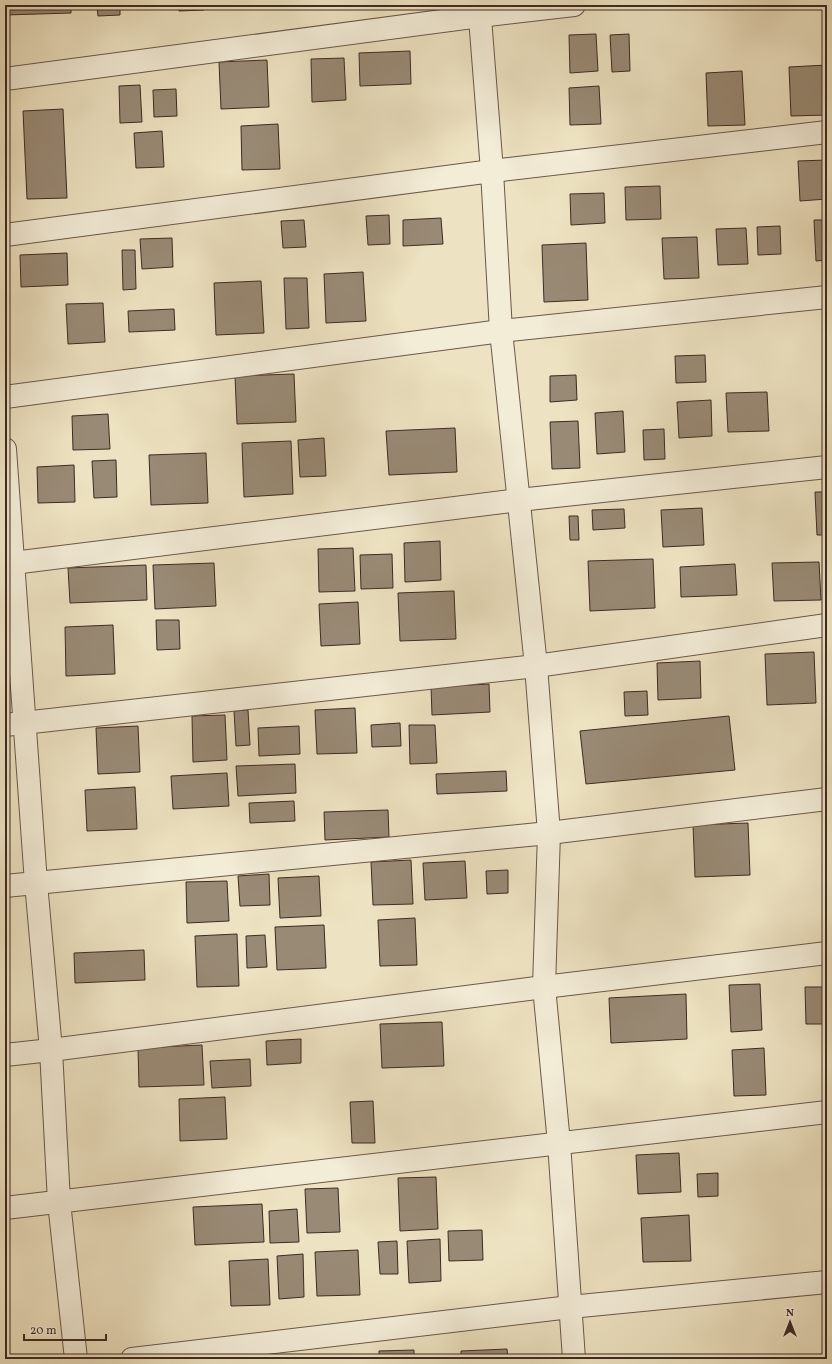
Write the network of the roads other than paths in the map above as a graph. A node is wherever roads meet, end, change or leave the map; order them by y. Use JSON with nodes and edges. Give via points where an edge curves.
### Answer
{"nodes":[{"id":1,"x":574,"y":5,"type":"edge"},
{"id":2,"x":479,"y":11,"type":"edge"},
{"id":3,"x":5,"y":79,"type":"edge"},
{"id":4,"x":827,"y":132,"type":"edge"},
{"id":5,"x":492,"y":171,"type":"junction"},
{"id":6,"x":5,"y":235,"type":"edge"},
{"id":7,"x":827,"y":297,"type":"edge"},
{"id":8,"x":501,"y":331,"type":"junction"},
{"id":9,"x":5,"y":398,"type":"edge"},
{"id":10,"x":5,"y":449,"type":"edge"},
{"id":11,"x":827,"y":467,"type":"edge"},
{"id":12,"x":520,"y":500,"type":"junction"},
{"id":13,"x":9,"y":563,"type":"edge"},
{"id":14,"x":827,"y":625,"type":"edge"},
{"id":15,"x":536,"y":666,"type":"junction"},
{"id":16,"x":15,"y":724,"type":"edge"},
{"id":17,"x":827,"y":799,"type":"edge"},
{"id":18,"x":549,"y":833,"type":"junction"},
{"id":19,"x":36,"y":883,"type":"junction"},
{"id":20,"x":5,"y":886,"type":"edge"},
{"id":21,"x":827,"y":953,"type":"edge"},
{"id":22,"x":544,"y":987,"type":"junction"},
{"id":23,"x":51,"y":1050,"type":"junction"},
{"id":24,"x":5,"y":1055,"type":"edge"},
{"id":25,"x":827,"y":1112,"type":"edge"},
{"id":26,"x":559,"y":1143,"type":"junction"},
{"id":27,"x":59,"y":1202,"type":"junction"},
{"id":28,"x":5,"y":1208,"type":"edge"},
{"id":29,"x":827,"y":1282,"type":"edge"},
{"id":30,"x":570,"y":1307,"type":"junction"},
{"id":31,"x":76,"y":1359,"type":"edge"},
{"id":32,"x":132,"y":1359,"type":"edge"},
{"id":33,"x":574,"y":1359,"type":"edge"}],
"edges":[{"from":1,"to":2,"type":"street"},
{"from":2,"to":3,"type":"street"},
{"from":2,"to":5,"type":"street"},
{"from":4,"to":5,"type":"street"},
{"from":5,"to":6,"type":"street"},
{"from":5,"to":8,"type":"street"},
{"from":7,"to":8,"type":"street"},
{"from":8,"to":9,"type":"street"},
{"from":8,"to":12,"type":"street"},
{"from":10,"to":13,"type":"street"},
{"from":11,"to":12,"type":"street"},
{"from":12,"to":13,"type":"street"},
{"from":12,"to":15,"type":"street"},
{"from":13,"to":16,"type":"street"},
{"from":14,"to":15,"type":"street"},
{"from":15,"to":16,"type":"street"},
{"from":15,"to":18,"type":"street"},
{"from":16,"to":19,"type":"street"},
{"from":17,"to":18,"type":"street"},
{"from":18,"to":19,"type":"street"},
{"from":18,"to":22,"type":"street"},
{"from":19,"to":20,"type":"street"},
{"from":19,"to":23,"type":"street"},
{"from":21,"to":22,"type":"street"},
{"from":22,"to":23,"type":"street"},
{"from":22,"to":26,"type":"street"},
{"from":23,"to":24,"type":"street"},
{"from":23,"to":27,"type":"street"},
{"from":25,"to":26,"type":"street"},
{"from":26,"to":27,"type":"street"},
{"from":26,"to":30,"type":"street"},
{"from":27,"to":28,"type":"street"},
{"from":27,"to":31,"type":"street"},
{"from":29,"to":30,"type":"street"},
{"from":30,"to":32,"type":"street"},
{"from":30,"to":33,"type":"street"}]}
